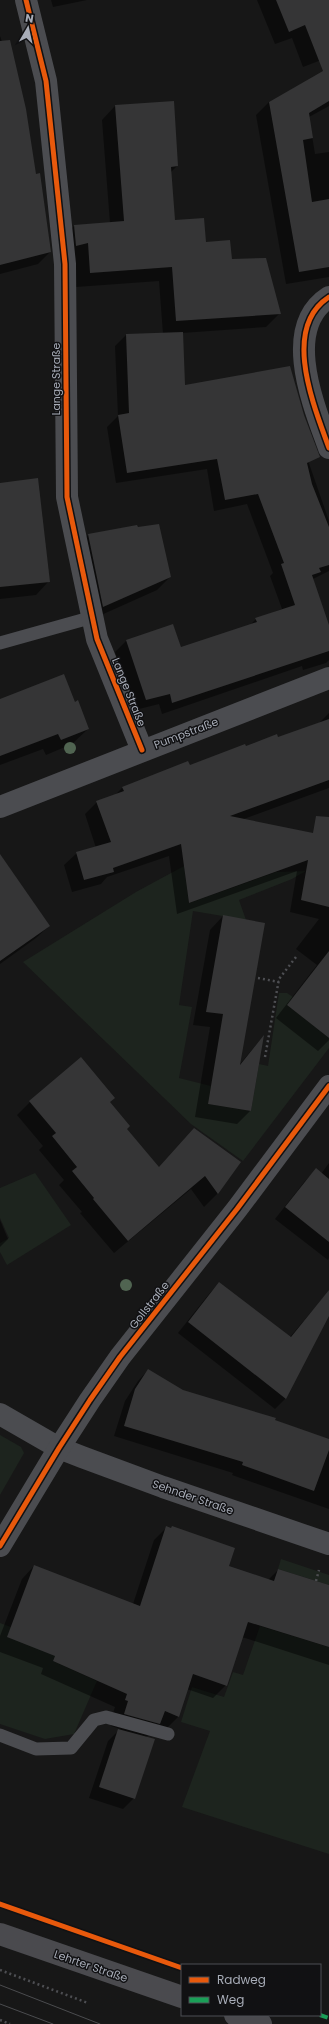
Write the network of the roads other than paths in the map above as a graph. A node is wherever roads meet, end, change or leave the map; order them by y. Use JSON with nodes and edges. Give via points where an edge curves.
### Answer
{"nodes":[{"id":1,"x":26,"y":0,"type":"edge"},
{"id":2,"x":329,"y":297,"type":"edge"},
{"id":3,"x":329,"y":448,"type":"edge"},
{"id":4,"x":93,"y":617,"type":"junction"},
{"id":5,"x":0,"y":643,"type":"edge"},
{"id":6,"x":329,"y":678,"type":"edge"},
{"id":7,"x":142,"y":750,"type":"junction"},
{"id":8,"x":0,"y":807,"type":"edge"},
{"id":9,"x":329,"y":1086,"type":"edge"},
{"id":10,"x":0,"y":1414,"type":"edge"},
{"id":11,"x":59,"y":1448,"type":"junction"},
{"id":12,"x":329,"y":1544,"type":"edge"},
{"id":13,"x":0,"y":1546,"type":"edge"},
{"id":14,"x":168,"y":1734,"type":"dead end"},
{"id":15,"x":0,"y":1735,"type":"edge"},
{"id":16,"x":0,"y":1934,"type":"edge"},
{"id":17,"x":181,"y":1997,"type":"edge"},
{"id":18,"x":238,"y":2016,"type":"edge"},
{"id":19,"x":261,"y":2024,"type":"edge"}],
"edges":[{"from":1,"to":4,"type":"street","name":"Lange Straße","via":[[46,81],[65,264],[67,497]]},
{"from":2,"to":3,"type":"street","via":[[320,302],[310,317],[304,359],[310,393]]},
{"from":4,"to":5,"type":"lane"},
{"from":4,"to":7,"type":"street","name":"Lange Straße","via":[[97,639]]},
{"from":6,"to":7,"type":"street","name":"Pumpstraße"},
{"from":7,"to":8,"type":"street","name":"Pumpstraße"},
{"from":9,"to":11,"type":"street","name":"Gollstraße","via":[[120,1358]]},
{"from":10,"to":11,"type":"street","name":"Sehnder Straße"},
{"from":11,"to":12,"type":"street","name":"Sehnder Straße"},
{"from":11,"to":13,"type":"street","name":"Gollstraße"},
{"from":14,"to":15,"type":"lane","via":[[106,1717],[94,1720],[71,1748],[36,1749]]},
{"from":16,"to":17,"type":"main road","name":"Lehrter Straße"},
{"from":18,"to":19,"type":"main road"}]}
